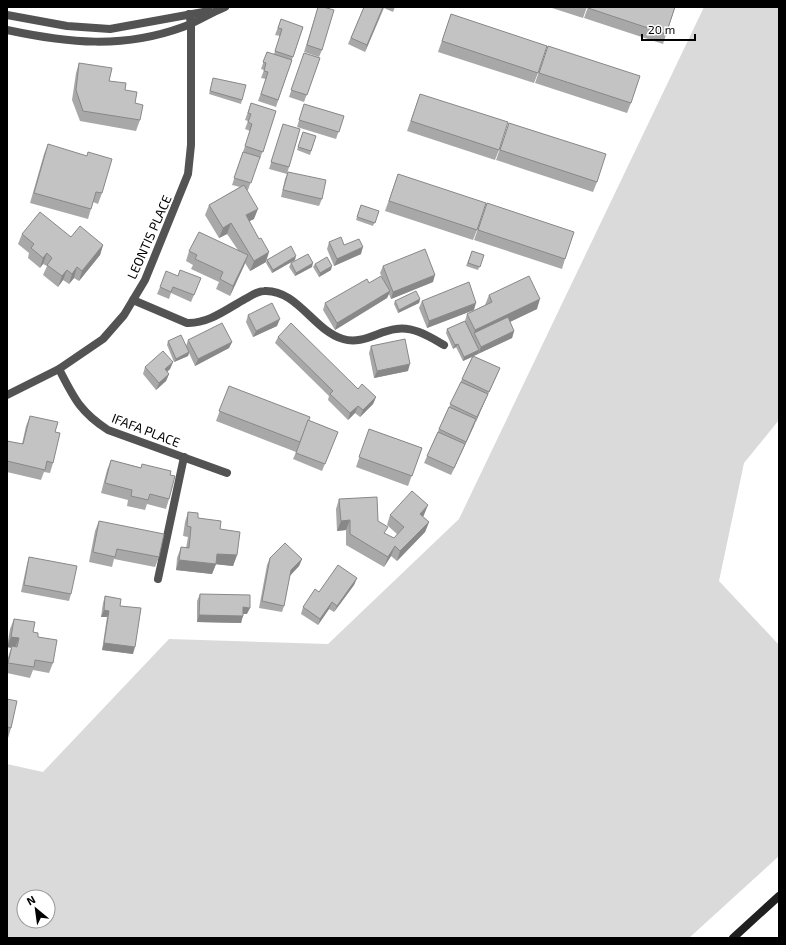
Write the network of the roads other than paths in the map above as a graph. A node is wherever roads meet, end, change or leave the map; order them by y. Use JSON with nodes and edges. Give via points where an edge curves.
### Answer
{"nodes":[{"id":1,"x":225,"y":7,"type":"edge"},
{"id":2,"x":216,"y":10,"type":"junction"},
{"id":3,"x":189,"y":14,"type":"junction"},
{"id":4,"x":7,"y":15,"type":"edge"},
{"id":5,"x":191,"y":23,"type":"junction"},
{"id":6,"x":7,"y":30,"type":"edge"},
{"id":7,"x":133,"y":300,"type":"junction"},
{"id":8,"x":444,"y":346,"type":"dead end"},
{"id":9,"x":59,"y":369,"type":"junction"},
{"id":10,"x":7,"y":395,"type":"edge"},
{"id":11,"x":184,"y":457,"type":"junction"},
{"id":12,"x":227,"y":473,"type":"dead end"},
{"id":13,"x":158,"y":579,"type":"dead end"},
{"id":14,"x":779,"y":896,"type":"edge"},
{"id":15,"x":733,"y":938,"type":"edge"}],
"edges":[{"from":1,"to":2,"type":"street"},
{"from":2,"to":3,"type":"street"},
{"from":2,"to":5,"type":"street"},
{"from":3,"to":4,"type":"street","via":[[110,29],[67,26]]},
{"from":3,"to":5,"type":"street","name":"LEONTIS PLACE"},
{"from":5,"to":6,"type":"street","via":[[160,34],[103,43],[63,41]]},
{"from":5,"to":7,"type":"street","name":"LEONTIS PLACE","via":[[191,145],[188,174],[145,280]]},
{"from":7,"to":8,"type":"street","via":[[187,323],[197,323],[257,292],[266,291],[279,293],[342,339],[358,340],[403,328],[425,334]]},
{"from":7,"to":9,"type":"street","name":"LEONTIS PLACE","via":[[124,315],[103,339]]},
{"from":9,"to":10,"type":"street","name":"LEONTIS PLACE"},
{"from":9,"to":11,"type":"street","name":"IFAFA PLACE","via":[[73,396],[91,419],[108,430]]},
{"from":11,"to":12,"type":"street","name":"IFAFA PLACE"},
{"from":11,"to":13,"type":"street"},
{"from":14,"to":15,"type":"main road"}]}
